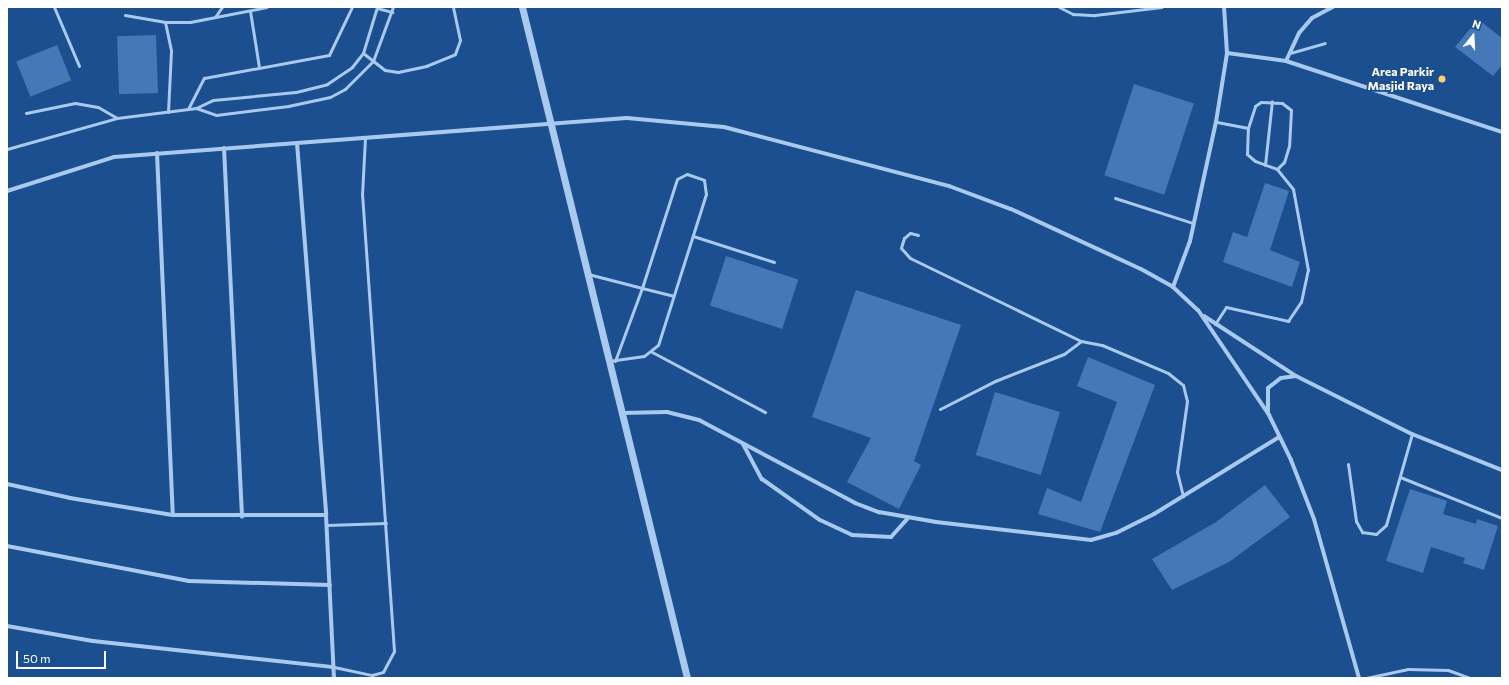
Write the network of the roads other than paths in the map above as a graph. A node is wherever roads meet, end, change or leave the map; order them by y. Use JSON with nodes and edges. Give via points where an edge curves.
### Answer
{"nodes":[{"id":1,"x":54,"y":7,"type":"edge"},
{"id":2,"x":222,"y":7,"type":"edge"},
{"id":3,"x":267,"y":7,"type":"edge"},
{"id":4,"x":352,"y":7,"type":"edge"},
{"id":5,"x":393,"y":7,"type":"edge"},
{"id":6,"x":453,"y":7,"type":"edge"},
{"id":7,"x":522,"y":7,"type":"edge"},
{"id":8,"x":1059,"y":7,"type":"edge"},
{"id":9,"x":1114,"y":7,"type":"edge"},
{"id":10,"x":1162,"y":7,"type":"edge"},
{"id":11,"x":1224,"y":7,"type":"edge"},
{"id":12,"x":1333,"y":7,"type":"edge"},
{"id":13,"x":377,"y":8,"type":"edge"},
{"id":14,"x":250,"y":10,"type":"junction"},
{"id":15,"x":392,"y":12,"type":"junction"},
{"id":16,"x":1115,"y":12,"type":"junction"},
{"id":17,"x":125,"y":15,"type":"dead end"},
{"id":18,"x":215,"y":17,"type":"junction"},
{"id":19,"x":166,"y":22,"type":"junction"},
{"id":20,"x":1325,"y":43,"type":"dead end"},
{"id":21,"x":363,"y":53,"type":"junction"},
{"id":22,"x":1227,"y":53,"type":"junction"},
{"id":23,"x":1290,"y":53,"type":"junction"},
{"id":24,"x":373,"y":61,"type":"junction"},
{"id":25,"x":1286,"y":61,"type":"junction"},
{"id":26,"x":79,"y":66,"type":"dead end"},
{"id":27,"x":259,"y":67,"type":"junction"},
{"id":28,"x":1272,"y":100,"type":"junction"},
{"id":29,"x":196,"y":108,"type":"junction"},
{"id":30,"x":188,"y":109,"type":"junction"},
{"id":31,"x":168,"y":112,"type":"junction"},
{"id":32,"x":26,"y":113,"type":"dead end"},
{"id":33,"x":117,"y":118,"type":"junction"},
{"id":34,"x":552,"y":121,"type":"junction"},
{"id":35,"x":1216,"y":122,"type":"junction"},
{"id":36,"x":1248,"y":128,"type":"junction"},
{"id":37,"x":1502,"y":132,"type":"edge"},
{"id":38,"x":365,"y":138,"type":"junction"},
{"id":39,"x":297,"y":143,"type":"junction"},
{"id":40,"x":224,"y":148,"type":"junction"},
{"id":41,"x":7,"y":150,"type":"edge"},
{"id":42,"x":157,"y":153,"type":"junction"},
{"id":43,"x":1265,"y":165,"type":"junction"},
{"id":44,"x":1277,"y":169,"type":"junction"},
{"id":45,"x":7,"y":191,"type":"edge"},
{"id":46,"x":1115,"y":198,"type":"dead end"},
{"id":47,"x":1193,"y":223,"type":"junction"},
{"id":48,"x":918,"y":235,"type":"dead end"},
{"id":49,"x":693,"y":236,"type":"junction"},
{"id":50,"x":774,"y":262,"type":"dead end"},
{"id":51,"x":588,"y":274,"type":"junction"},
{"id":52,"x":1173,"y":286,"type":"junction"},
{"id":53,"x":642,"y":288,"type":"junction"},
{"id":54,"x":673,"y":296,"type":"junction"},
{"id":55,"x":1202,"y":315,"type":"junction"},
{"id":56,"x":1215,"y":324,"type":"junction"},
{"id":57,"x":1081,"y":341,"type":"junction"},
{"id":58,"x":652,"y":352,"type":"junction"},
{"id":59,"x":611,"y":361,"type":"junction"},
{"id":60,"x":1296,"y":376,"type":"junction"},
{"id":61,"x":940,"y":409,"type":"dead end"},
{"id":62,"x":765,"y":412,"type":"dead end"},
{"id":63,"x":621,"y":413,"type":"junction"},
{"id":64,"x":1269,"y":416,"type":"junction"},
{"id":65,"x":1412,"y":434,"type":"junction"},
{"id":66,"x":1279,"y":437,"type":"junction"},
{"id":67,"x":743,"y":443,"type":"junction"},
{"id":68,"x":1348,"y":464,"type":"dead end"},
{"id":69,"x":1502,"y":470,"type":"edge"},
{"id":70,"x":1400,"y":477,"type":"junction"},
{"id":71,"x":7,"y":484,"type":"edge"},
{"id":72,"x":1184,"y":496,"type":"junction"},
{"id":73,"x":172,"y":515,"type":"junction"},
{"id":74,"x":326,"y":515,"type":"junction"},
{"id":75,"x":242,"y":517,"type":"junction"},
{"id":76,"x":908,"y":518,"type":"junction"},
{"id":77,"x":1502,"y":518,"type":"edge"},
{"id":78,"x":386,"y":523,"type":"junction"},
{"id":79,"x":327,"y":525,"type":"junction"},
{"id":80,"x":7,"y":546,"type":"edge"},
{"id":81,"x":330,"y":585,"type":"junction"},
{"id":82,"x":7,"y":626,"type":"edge"},
{"id":83,"x":334,"y":667,"type":"junction"},
{"id":84,"x":334,"y":678,"type":"edge"},
{"id":85,"x":687,"y":678,"type":"edge"},
{"id":86,"x":1359,"y":678,"type":"edge"},
{"id":87,"x":1366,"y":678,"type":"edge"},
{"id":88,"x":1470,"y":678,"type":"edge"}],
"edges":[{"from":1,"to":26,"type":"lane"},
{"from":2,"to":18,"type":"lane"},
{"from":3,"to":14,"type":"lane"},
{"from":4,"to":27,"type":"lane","via":[[329,55]]},
{"from":5,"to":15,"type":"lane"},
{"from":6,"to":24,"type":"lane","via":[[460,40],[455,54],[426,66],[398,72],[385,70]]},
{"from":7,"to":34,"type":"street"},
{"from":8,"to":16,"type":"lane","via":[[1073,14]]},
{"from":9,"to":16,"type":"lane"},
{"from":10,"to":16,"type":"lane"},
{"from":11,"to":22,"type":"street"},
{"from":12,"to":23,"type":"street","via":[[1312,18]]},
{"from":13,"to":15,"type":"lane"},
{"from":13,"to":21,"type":"lane"},
{"from":14,"to":18,"type":"lane"},
{"from":14,"to":27,"type":"lane"},
{"from":15,"to":24,"type":"lane"},
{"from":17,"to":19,"type":"lane"},
{"from":18,"to":19,"type":"lane"},
{"from":19,"to":31,"type":"lane","via":[[171,51]]},
{"from":20,"to":23,"type":"lane"},
{"from":21,"to":24,"type":"lane"},
{"from":21,"to":29,"type":"lane","via":[[352,67],[327,84],[296,92],[213,100]]},
{"from":22,"to":25,"type":"street"},
{"from":22,"to":35,"type":"street"},
{"from":23,"to":25,"type":"street"},
{"from":24,"to":29,"type":"lane","via":[[350,85],[330,97],[216,114]]},
{"from":25,"to":37,"type":"street"},
{"from":27,"to":30,"type":"lane","via":[[204,78]]},
{"from":28,"to":36,"type":"lane","via":[[1255,106]]},
{"from":28,"to":43,"type":"lane"},
{"from":28,"to":44,"type":"lane","via":[[1291,110],[1292,123],[1284,162]]},
{"from":29,"to":30,"type":"lane"},
{"from":30,"to":31,"type":"lane"},
{"from":31,"to":33,"type":"lane"},
{"from":32,"to":33,"type":"lane","via":[[61,104],[80,104],[98,107]]},
{"from":33,"to":41,"type":"lane"},
{"from":34,"to":38,"type":"street"},
{"from":34,"to":51,"type":"street"},
{"from":34,"to":52,"type":"street","via":[[628,118],[694,122],[899,170],[1012,209]]},
{"from":35,"to":36,"type":"lane"},
{"from":35,"to":47,"type":"street"},
{"from":36,"to":43,"type":"lane","via":[[1247,154]]},
{"from":38,"to":39,"type":"street"},
{"from":38,"to":78,"type":"lane","via":[[362,195]]},
{"from":39,"to":40,"type":"street"},
{"from":39,"to":74,"type":"street"},
{"from":40,"to":42,"type":"street"},
{"from":40,"to":75,"type":"street"},
{"from":42,"to":45,"type":"street","via":[[96,161]]},
{"from":42,"to":73,"type":"street"},
{"from":43,"to":44,"type":"lane"},
{"from":44,"to":56,"type":"lane","via":[[1293,190],[1308,270],[1302,302],[1288,321],[1226,307]]},
{"from":46,"to":47,"type":"lane"},
{"from":47,"to":52,"type":"street"},
{"from":48,"to":57,"type":"lane","via":[[910,233],[904,238],[901,248],[910,258]]},
{"from":49,"to":50,"type":"lane"},
{"from":49,"to":53,"type":"lane","via":[[706,184],[704,180],[687,174],[674,185]]},
{"from":49,"to":54,"type":"lane"},
{"from":51,"to":53,"type":"lane"},
{"from":51,"to":59,"type":"street"},
{"from":52,"to":55,"type":"street"},
{"from":53,"to":54,"type":"lane"},
{"from":53,"to":59,"type":"lane"},
{"from":54,"to":58,"type":"lane"},
{"from":55,"to":56,"type":"street"},
{"from":55,"to":64,"type":"street"},
{"from":56,"to":60,"type":"street"},
{"from":57,"to":61,"type":"lane","via":[[1064,354],[995,381]]},
{"from":57,"to":72,"type":"lane","via":[[1102,345],[1168,373],[1183,385],[1187,401],[1177,472]]},
{"from":58,"to":59,"type":"lane"},
{"from":58,"to":62,"type":"lane"},
{"from":59,"to":63,"type":"street"},
{"from":60,"to":64,"type":"street","via":[[1281,378],[1268,388]]},
{"from":60,"to":65,"type":"street"},
{"from":63,"to":67,"type":"street","via":[[645,411],[684,415]]},
{"from":63,"to":85,"type":"street"},
{"from":64,"to":66,"type":"street"},
{"from":65,"to":69,"type":"street"},
{"from":65,"to":70,"type":"lane"},
{"from":66,"to":72,"type":"street"},
{"from":66,"to":86,"type":"street","via":[[1314,519]]},
{"from":67,"to":76,"type":"street","via":[[855,503]]},
{"from":67,"to":76,"type":"street","via":[[762,479],[820,520],[852,535],[891,537]]},
{"from":68,"to":70,"type":"lane","via":[[1353,511],[1362,532],[1368,535],[1376,534],[1386,524]]},
{"from":70,"to":77,"type":"lane"},
{"from":71,"to":73,"type":"street","via":[[70,498]]},
{"from":72,"to":76,"type":"street","via":[[1116,533],[1090,540]]},
{"from":73,"to":75,"type":"street"},
{"from":74,"to":75,"type":"street"},
{"from":74,"to":79,"type":"street"},
{"from":78,"to":79,"type":"lane"},
{"from":78,"to":83,"type":"lane","via":[[394,651],[391,663],[383,672],[372,675]]},
{"from":79,"to":81,"type":"street"},
{"from":80,"to":81,"type":"street","via":[[188,581]]},
{"from":81,"to":83,"type":"street"},
{"from":82,"to":83,"type":"street","via":[[93,641]]},
{"from":83,"to":84,"type":"street"},
{"from":87,"to":88,"type":"lane","via":[[1408,669],[1448,670]]}]}
